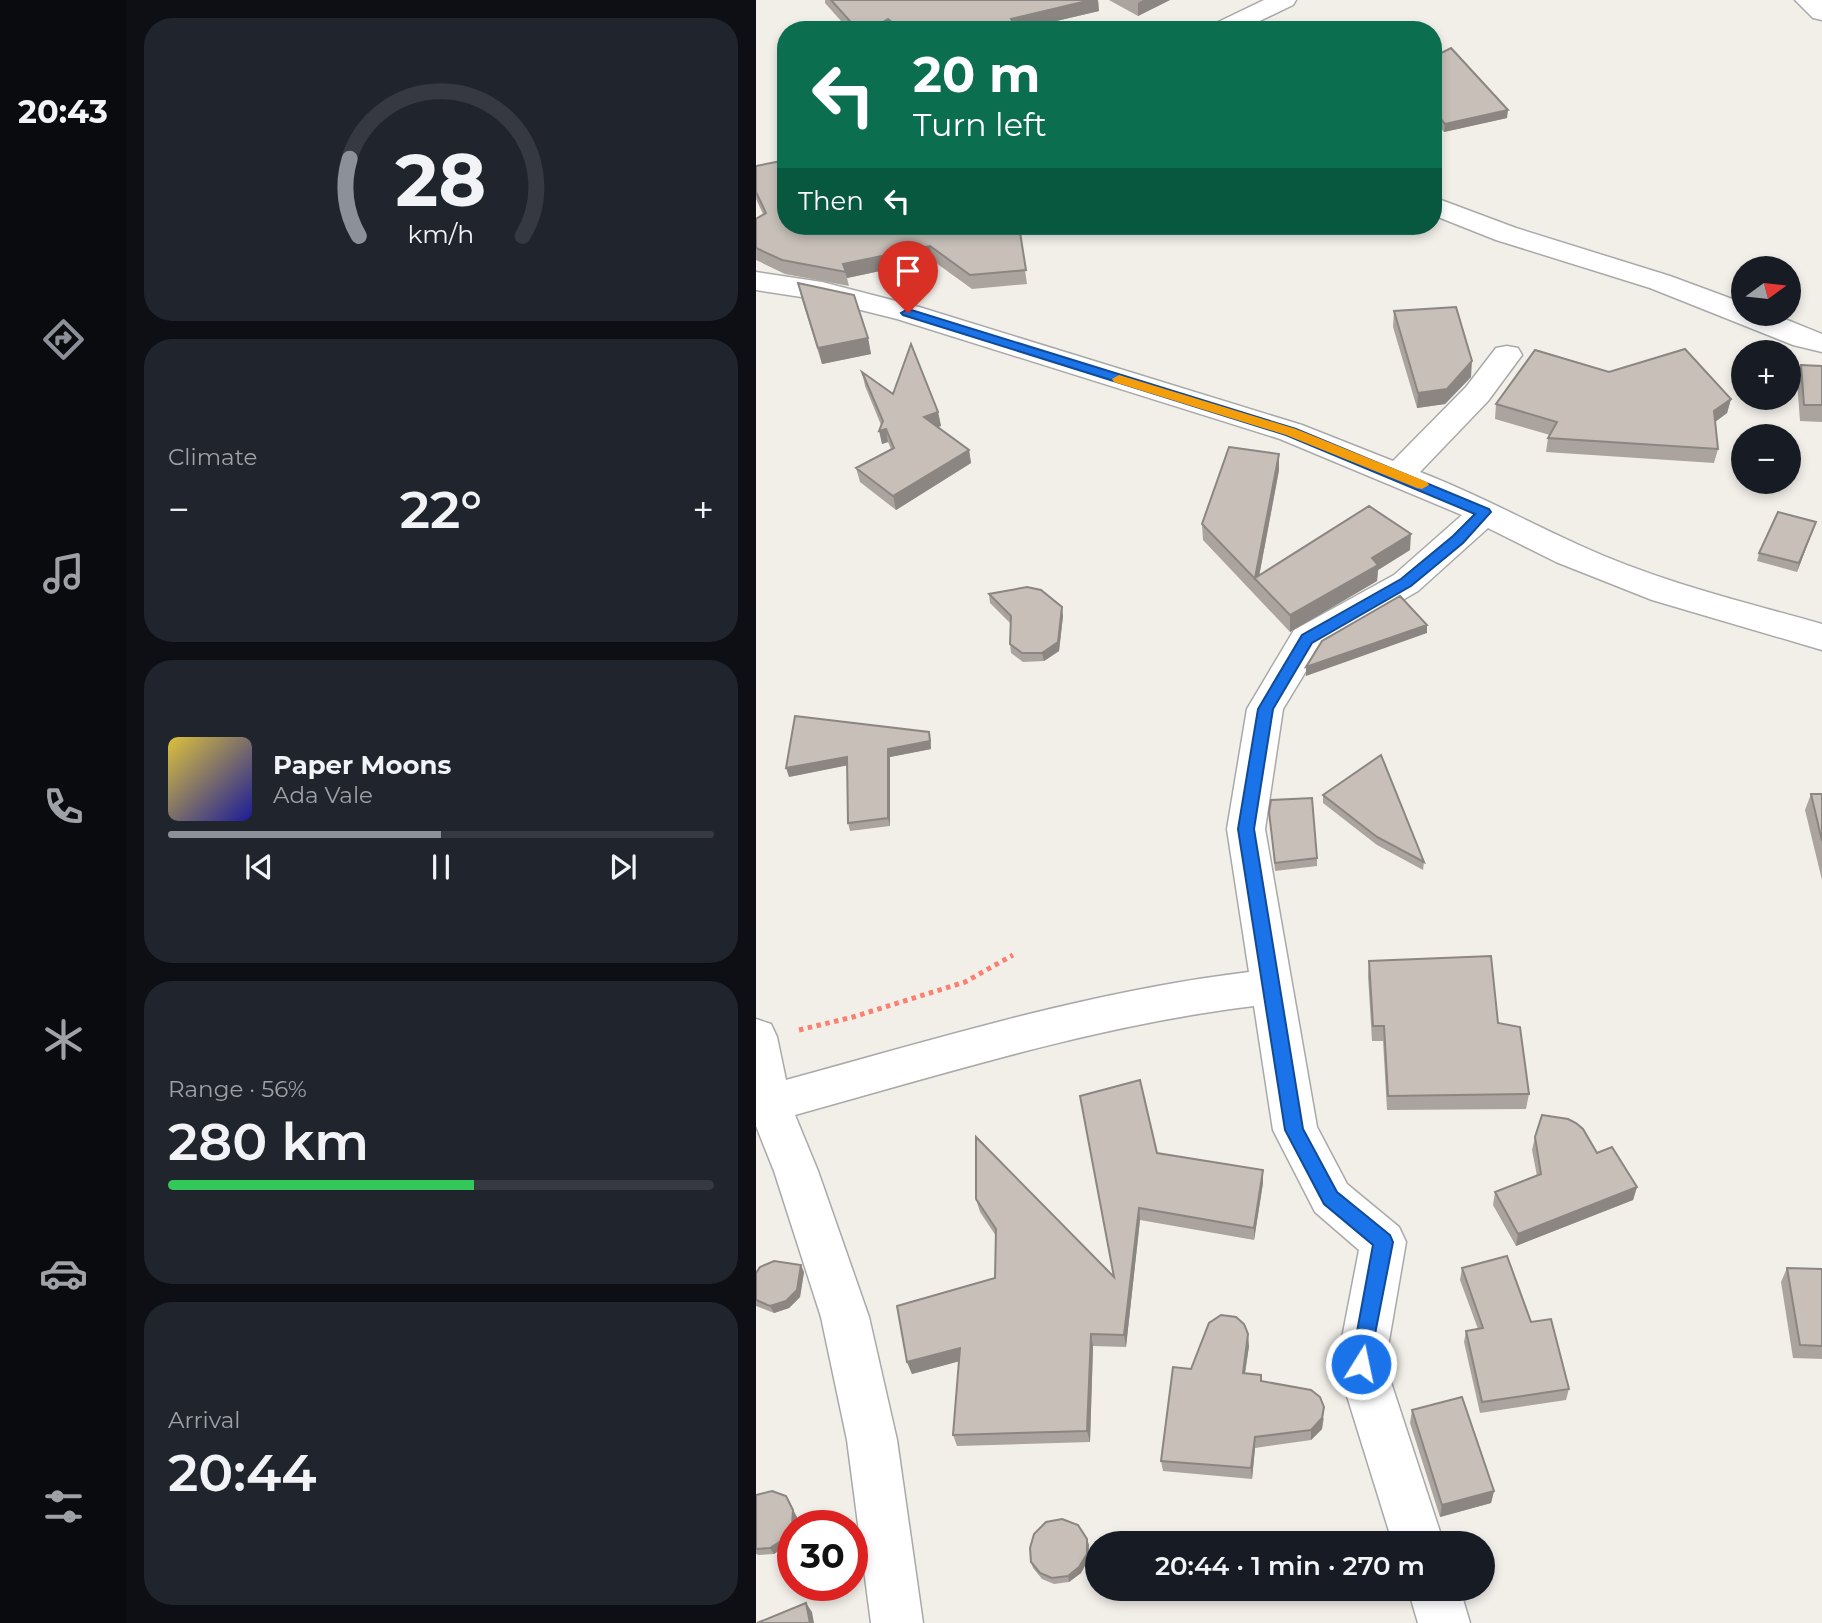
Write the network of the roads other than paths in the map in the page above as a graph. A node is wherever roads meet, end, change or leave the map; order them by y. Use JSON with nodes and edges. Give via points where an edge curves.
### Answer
{"nodes":[{"id":1,"x":1284,"y":0,"type":"edge"},
{"id":2,"x":1807,"y":0,"type":"edge"},
{"id":3,"x":1822,"y":13,"type":"edge"},
{"id":4,"x":1240,"y":21,"type":"edge"},
{"id":5,"x":1442,"y":209,"type":"edge"},
{"id":6,"x":756,"y":281,"type":"edge"},
{"id":7,"x":1731,"y":309,"type":"edge"},
{"id":8,"x":1774,"y":326,"type":"edge"},
{"id":9,"x":1822,"y":344,"type":"edge"},
{"id":10,"x":1507,"y":355,"type":"dead end"},
{"id":11,"x":1398,"y":475,"type":"junction"},
{"id":12,"x":1484,"y":512,"type":"junction"},
{"id":13,"x":1822,"y":637,"type":"edge"},
{"id":14,"x":1271,"y":987,"type":"junction"},
{"id":15,"x":757,"y":1038,"type":"edge"},
{"id":16,"x":769,"y":1104,"type":"junction"},
{"id":17,"x":1415,"y":1531,"type":"edge"},
{"id":18,"x":1438,"y":1601,"type":"edge"},
{"id":19,"x":897,"y":1623,"type":"edge"},
{"id":20,"x":1444,"y":1623,"type":"edge"}],
"edges":[{"from":1,"to":4,"type":"street"},
{"from":2,"to":3,"type":"street"},
{"from":5,"to":7,"type":"street"},
{"from":6,"to":11,"type":"street","via":[[822,291],[908,313],[1291,432]]},
{"from":8,"to":9,"type":"street"},
{"from":10,"to":11,"type":"street","via":[[1477,394]]},
{"from":11,"to":12,"type":"street"},
{"from":12,"to":13,"type":"street","via":[[1568,554],[1664,592]]},
{"from":12,"to":14,"type":"street","via":[[1406,583],[1307,639],[1265,709],[1246,829]]},
{"from":14,"to":16,"type":"street","via":[[1187,997],[1056,1024]]},
{"from":14,"to":17,"type":"street","via":[[1294,1130],[1331,1198],[1383,1242],[1361,1364]]},
{"from":15,"to":16,"type":"street"},
{"from":16,"to":19,"type":"street","via":[[845,1317],[872,1440]]},
{"from":18,"to":20,"type":"street"}]}
